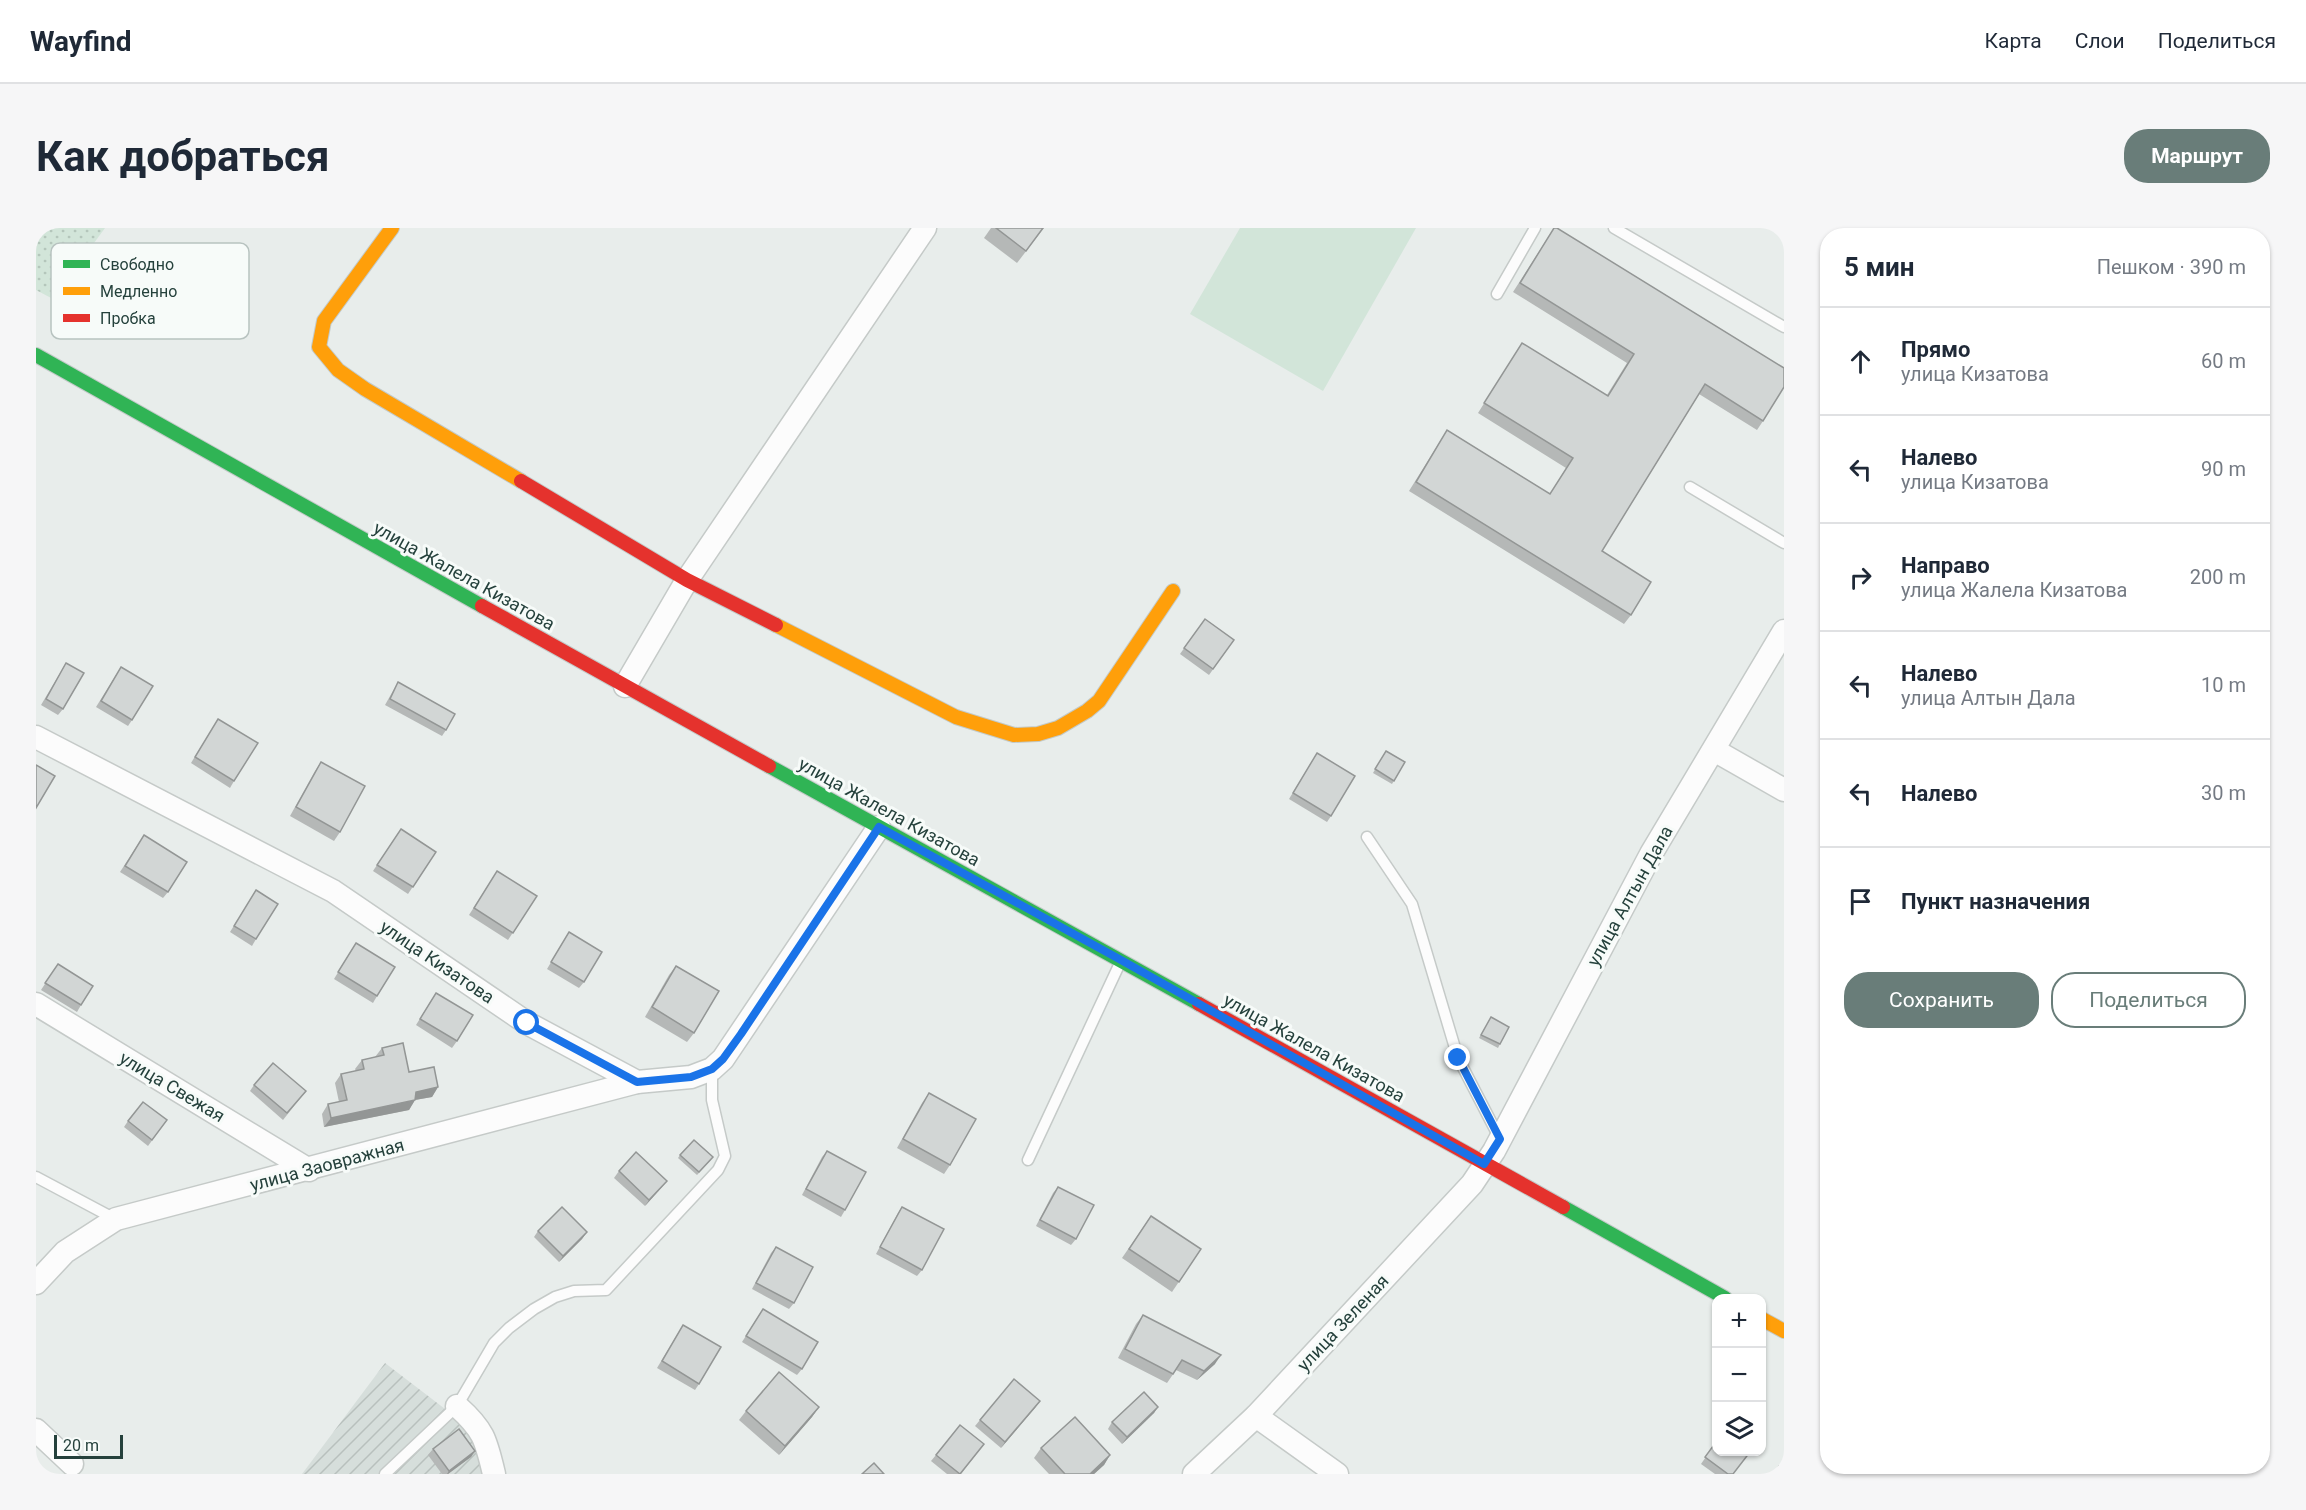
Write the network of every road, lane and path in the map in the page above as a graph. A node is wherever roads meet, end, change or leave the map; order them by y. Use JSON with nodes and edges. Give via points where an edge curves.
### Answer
{"nodes":[{"id":1,"x":392,"y":228,"type":"edge"},
{"id":2,"x":925,"y":228,"type":"edge"},
{"id":3,"x":1535,"y":228,"type":"edge"},
{"id":4,"x":1614,"y":228,"type":"edge"},
{"id":5,"x":1497,"y":294,"type":"dead end"},
{"id":6,"x":1784,"y":327,"type":"edge"},
{"id":7,"x":36,"y":355,"type":"edge"},
{"id":8,"x":1690,"y":487,"type":"dead end"},
{"id":9,"x":1784,"y":543,"type":"edge"},
{"id":10,"x":687,"y":580,"type":"junction"},
{"id":11,"x":1173,"y":591,"type":"dead end"},
{"id":12,"x":1784,"y":631,"type":"edge"},
{"id":13,"x":625,"y":686,"type":"junction"},
{"id":14,"x":36,"y":737,"type":"edge"},
{"id":15,"x":1714,"y":750,"type":"junction"},
{"id":16,"x":1784,"y":790,"type":"edge"},
{"id":17,"x":879,"y":827,"type":"junction"},
{"id":18,"x":1367,"y":837,"type":"dead end"},
{"id":19,"x":1121,"y":960,"type":"junction"},
{"id":20,"x":36,"y":1004,"type":"edge"},
{"id":21,"x":712,"y":1069,"type":"junction"},
{"id":22,"x":637,"y":1082,"type":"junction"},
{"id":23,"x":1500,"y":1139,"type":"junction"},
{"id":24,"x":1028,"y":1160,"type":"dead end"},
{"id":25,"x":1484,"y":1164,"type":"junction"},
{"id":26,"x":309,"y":1170,"type":"junction"},
{"id":27,"x":36,"y":1177,"type":"edge"},
{"id":28,"x":116,"y":1220,"type":"junction"},
{"id":29,"x":36,"y":1283,"type":"edge"},
{"id":30,"x":1716,"y":1294,"type":"edge"},
{"id":31,"x":1766,"y":1321,"type":"edge"},
{"id":32,"x":1784,"y":1331,"type":"edge"},
{"id":33,"x":457,"y":1406,"type":"junction"},
{"id":34,"x":1256,"y":1416,"type":"junction"},
{"id":35,"x":36,"y":1430,"type":"edge"},
{"id":36,"x":72,"y":1464,"type":"dead end"},
{"id":37,"x":385,"y":1474,"type":"edge"},
{"id":38,"x":494,"y":1474,"type":"edge"},
{"id":39,"x":1194,"y":1474,"type":"edge"},
{"id":40,"x":1337,"y":1474,"type":"edge"}],
"edges":[{"from":1,"to":10,"type":"main road","via":[[324,321],[320,347],[338,370]]},
{"from":2,"to":10,"type":"street"},
{"from":3,"to":5,"type":"lane"},
{"from":4,"to":6,"type":"lane"},
{"from":7,"to":13,"type":"main road","name":"улица Жалела Кизатова"},
{"from":8,"to":9,"type":"lane"},
{"from":10,"to":11,"type":"main road","via":[[956,717],[1014,735],[1058,728],[1099,701]]},
{"from":10,"to":13,"type":"street"},
{"from":12,"to":15,"type":"street","name":"улица Алтын Дала"},
{"from":13,"to":17,"type":"main road","name":"улица Жалела Кизатова"},
{"from":14,"to":22,"type":"street","name":"улица Кизатова","via":[[333,891],[527,1023]]},
{"from":15,"to":16,"type":"street"},
{"from":15,"to":23,"type":"street","name":"улица Алтын Дала","via":[[1651,854]]},
{"from":17,"to":19,"type":"main road","name":"улица Жалела Кизатова"},
{"from":17,"to":21,"type":"street","via":[[741,1034]]},
{"from":18,"to":23,"type":"lane","via":[[1412,904],[1458,1058]]},
{"from":19,"to":24,"type":"lane"},
{"from":19,"to":25,"type":"main road","name":"улица Жалела Кизатова"},
{"from":20,"to":26,"type":"street","name":"улица Свежая"},
{"from":21,"to":22,"type":"street","via":[[691,1077]]},
{"from":21,"to":33,"type":"lane","via":[[712,1100],[725,1156],[718,1170],[606,1290],[574,1291],[555,1297],[509,1328],[494,1343]]},
{"from":22,"to":26,"type":"street","name":"улица Заовражная"},
{"from":23,"to":25,"type":"street","name":"улица Алтын Дала"},
{"from":25,"to":30,"type":"main road","name":"улица Жалела Кизатова"},
{"from":25,"to":34,"type":"street","name":"улица Зеленая","via":[[1459,1199]]},
{"from":26,"to":28,"type":"street","name":"улица Заовражная"},
{"from":27,"to":28,"type":"lane"},
{"from":28,"to":29,"type":"street","name":"улица Заовражная","via":[[65,1252]]},
{"from":31,"to":32,"type":"main road"},
{"from":33,"to":37,"type":"lane"},
{"from":33,"to":38,"type":"street","via":[[486,1439]]},
{"from":34,"to":39,"type":"street","name":"улица Зеленая"},
{"from":34,"to":40,"type":"street"},
{"from":35,"to":36,"type":"street"}]}
